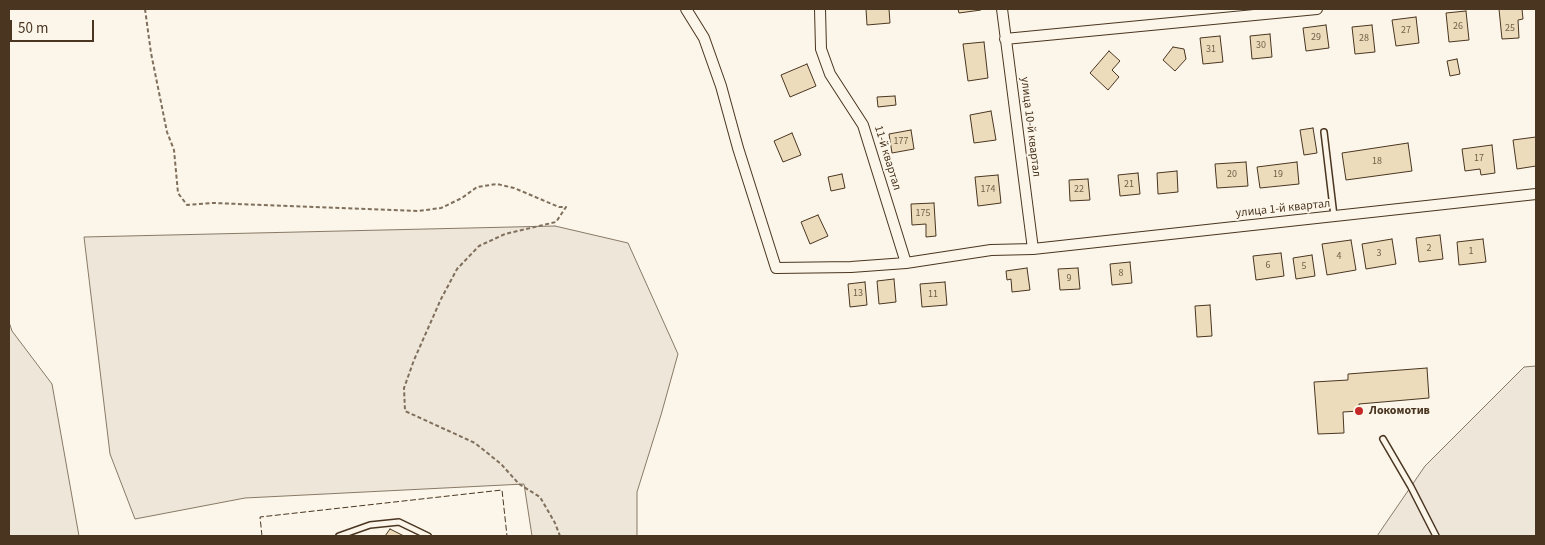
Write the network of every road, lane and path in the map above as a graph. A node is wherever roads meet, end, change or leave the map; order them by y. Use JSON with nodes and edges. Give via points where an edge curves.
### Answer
{"nodes":[{"id":1,"x":144,"y":9,"type":"edge"},
{"id":2,"x":686,"y":9,"type":"edge"},
{"id":3,"x":820,"y":9,"type":"edge"},
{"id":4,"x":1002,"y":9,"type":"edge"},
{"id":5,"x":1317,"y":9,"type":"edge"},
{"id":6,"x":1006,"y":39,"type":"junction"},
{"id":7,"x":1324,"y":132,"type":"dead end"},
{"id":8,"x":1536,"y":194,"type":"edge"},
{"id":9,"x":1334,"y":216,"type":"junction"},
{"id":10,"x":1033,"y":249,"type":"junction"},
{"id":11,"x":906,"y":263,"type":"junction"},
{"id":12,"x":1383,"y":439,"type":"dead end"},
{"id":13,"x":343,"y":536,"type":"edge"},
{"id":14,"x":428,"y":536,"type":"edge"},
{"id":15,"x":560,"y":536,"type":"edge"},
{"id":16,"x":1436,"y":536,"type":"edge"}],
"edges":[{"from":1,"to":15,"type":"path","via":[[152,62],[174,150],[178,193],[188,204],[418,211],[441,208],[477,187],[497,184],[566,207],[556,222],[505,234],[479,246],[457,269],[404,388],[405,411],[475,443],[519,484],[540,497]]},
{"from":2,"to":11,"type":"street","name":"улица 1-й квартал","via":[[704,38],[721,86],[776,268]]},
{"from":3,"to":11,"type":"street","name":"11-й квартал","via":[[821,49],[830,74],[863,125]]},
{"from":4,"to":6,"type":"street","name":"улица 10-й квартал"},
{"from":5,"to":6,"type":"street"},
{"from":6,"to":10,"type":"street","name":"улица 10-й квартал"},
{"from":7,"to":9,"type":"lane"},
{"from":8,"to":9,"type":"street","name":"улица 1-й квартал"},
{"from":9,"to":10,"type":"street","name":"улица 1-й квартал"},
{"from":10,"to":11,"type":"street","name":"улица 1-й квартал","via":[[991,250]]},
{"from":12,"to":16,"type":"lane"},
{"from":13,"to":14,"type":"lane","via":[[370,525],[399,522]]}]}
